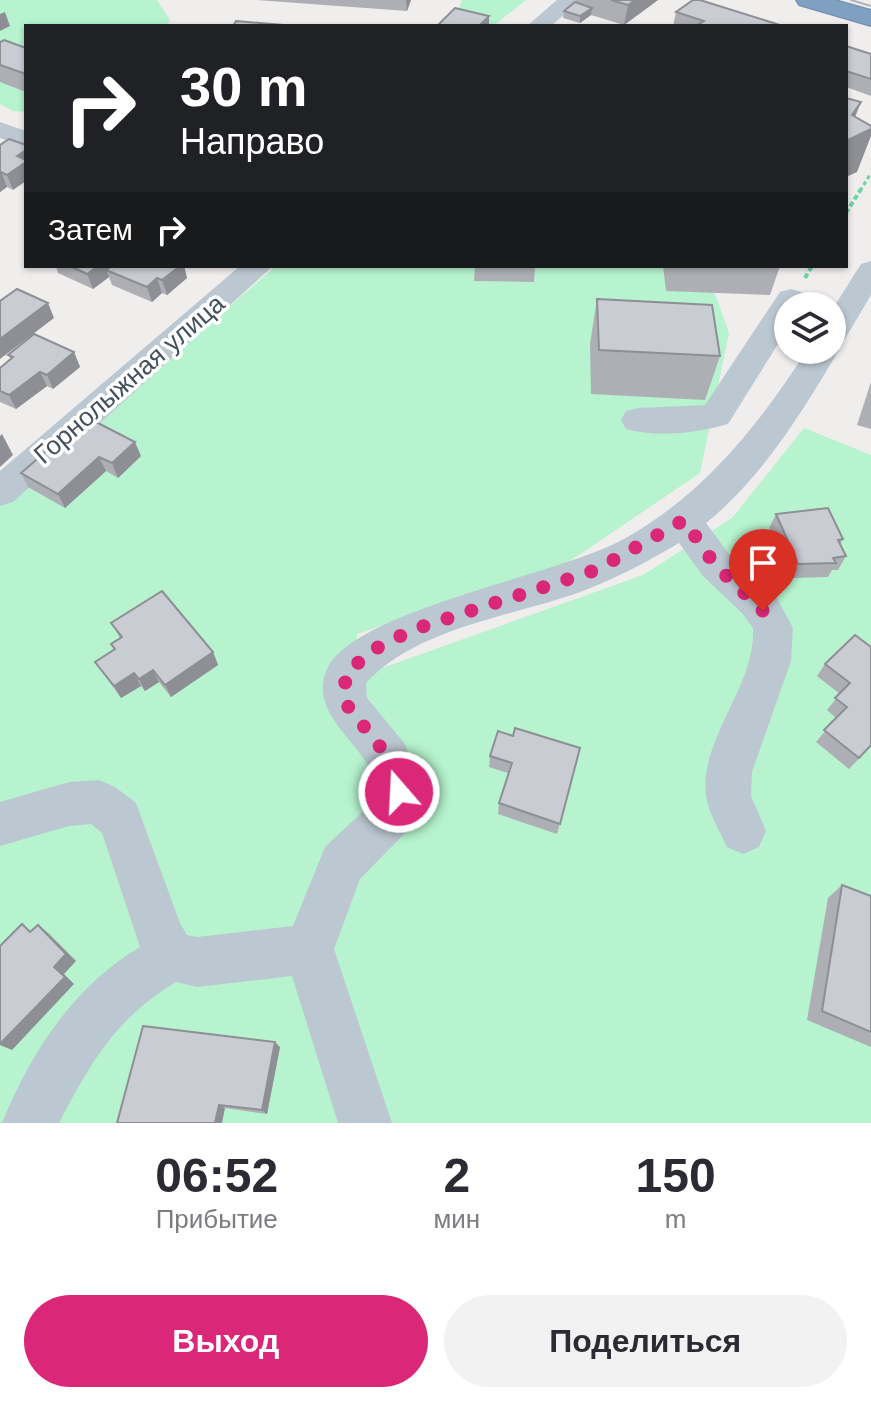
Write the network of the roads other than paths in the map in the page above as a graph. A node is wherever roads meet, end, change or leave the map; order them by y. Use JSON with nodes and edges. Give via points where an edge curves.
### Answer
{"nodes":[{"id":1,"x":570,"y":0,"type":"edge"},
{"id":2,"x":808,"y":0,"type":"edge"},
{"id":3,"x":871,"y":18,"type":"edge"},
{"id":4,"x":540,"y":24,"type":"edge"},
{"id":5,"x":0,"y":130,"type":"edge"},
{"id":6,"x":24,"y":138,"type":"edge"},
{"id":7,"x":256,"y":268,"type":"edge"},
{"id":8,"x":869,"y":279,"type":"edge"},
{"id":9,"x":846,"y":314,"type":"edge"},
{"id":10,"x":774,"y":327,"type":"edge"},
{"id":11,"x":753,"y":361,"type":"junction"},
{"id":12,"x":815,"y":364,"type":"edge"},
{"id":13,"x":804,"y":382,"type":"junction"},
{"id":14,"x":638,"y":420,"type":"dead end"},
{"id":15,"x":0,"y":492,"type":"edge"},
{"id":16,"x":684,"y":520,"type":"junction"},
{"id":17,"x":0,"y":824,"type":"edge"},
{"id":18,"x":743,"y":831,"type":"dead end"},
{"id":19,"x":309,"y":949,"type":"junction"},
{"id":20,"x":172,"y":956,"type":"junction"},
{"id":21,"x":29,"y":1123,"type":"edge"},
{"id":22,"x":365,"y":1123,"type":"edge"}],
"edges":[{"from":1,"to":4,"type":"street"},
{"from":2,"to":3,"type":"highway"},
{"from":5,"to":6,"type":"street"},
{"from":7,"to":15,"type":"street","name":"Горнолыжная улица"},
{"from":8,"to":9,"type":"street"},
{"from":10,"to":11,"type":"street"},
{"from":11,"to":13,"type":"street"},
{"from":11,"to":14,"type":"street","via":[[716,415]]},
{"from":12,"to":13,"type":"street"},
{"from":13,"to":16,"type":"street","via":[[739,472]]},
{"from":16,"to":18,"type":"street","via":[[715,565],[763,611],[774,629],[775,655],[745,723],[729,779],[728,794]]},
{"from":16,"to":19,"type":"street","via":[[596,570],[412,630],[369,652],[345,676],[346,704],[389,758],[399,792],[389,817],[342,864]]},
{"from":17,"to":20,"type":"street","via":[[69,804],[99,802],[120,819],[160,937]]},
{"from":19,"to":20,"type":"street","via":[[197,962]]},
{"from":19,"to":22,"type":"street"},
{"from":20,"to":21,"type":"street","via":[[103,1004]]}]}
